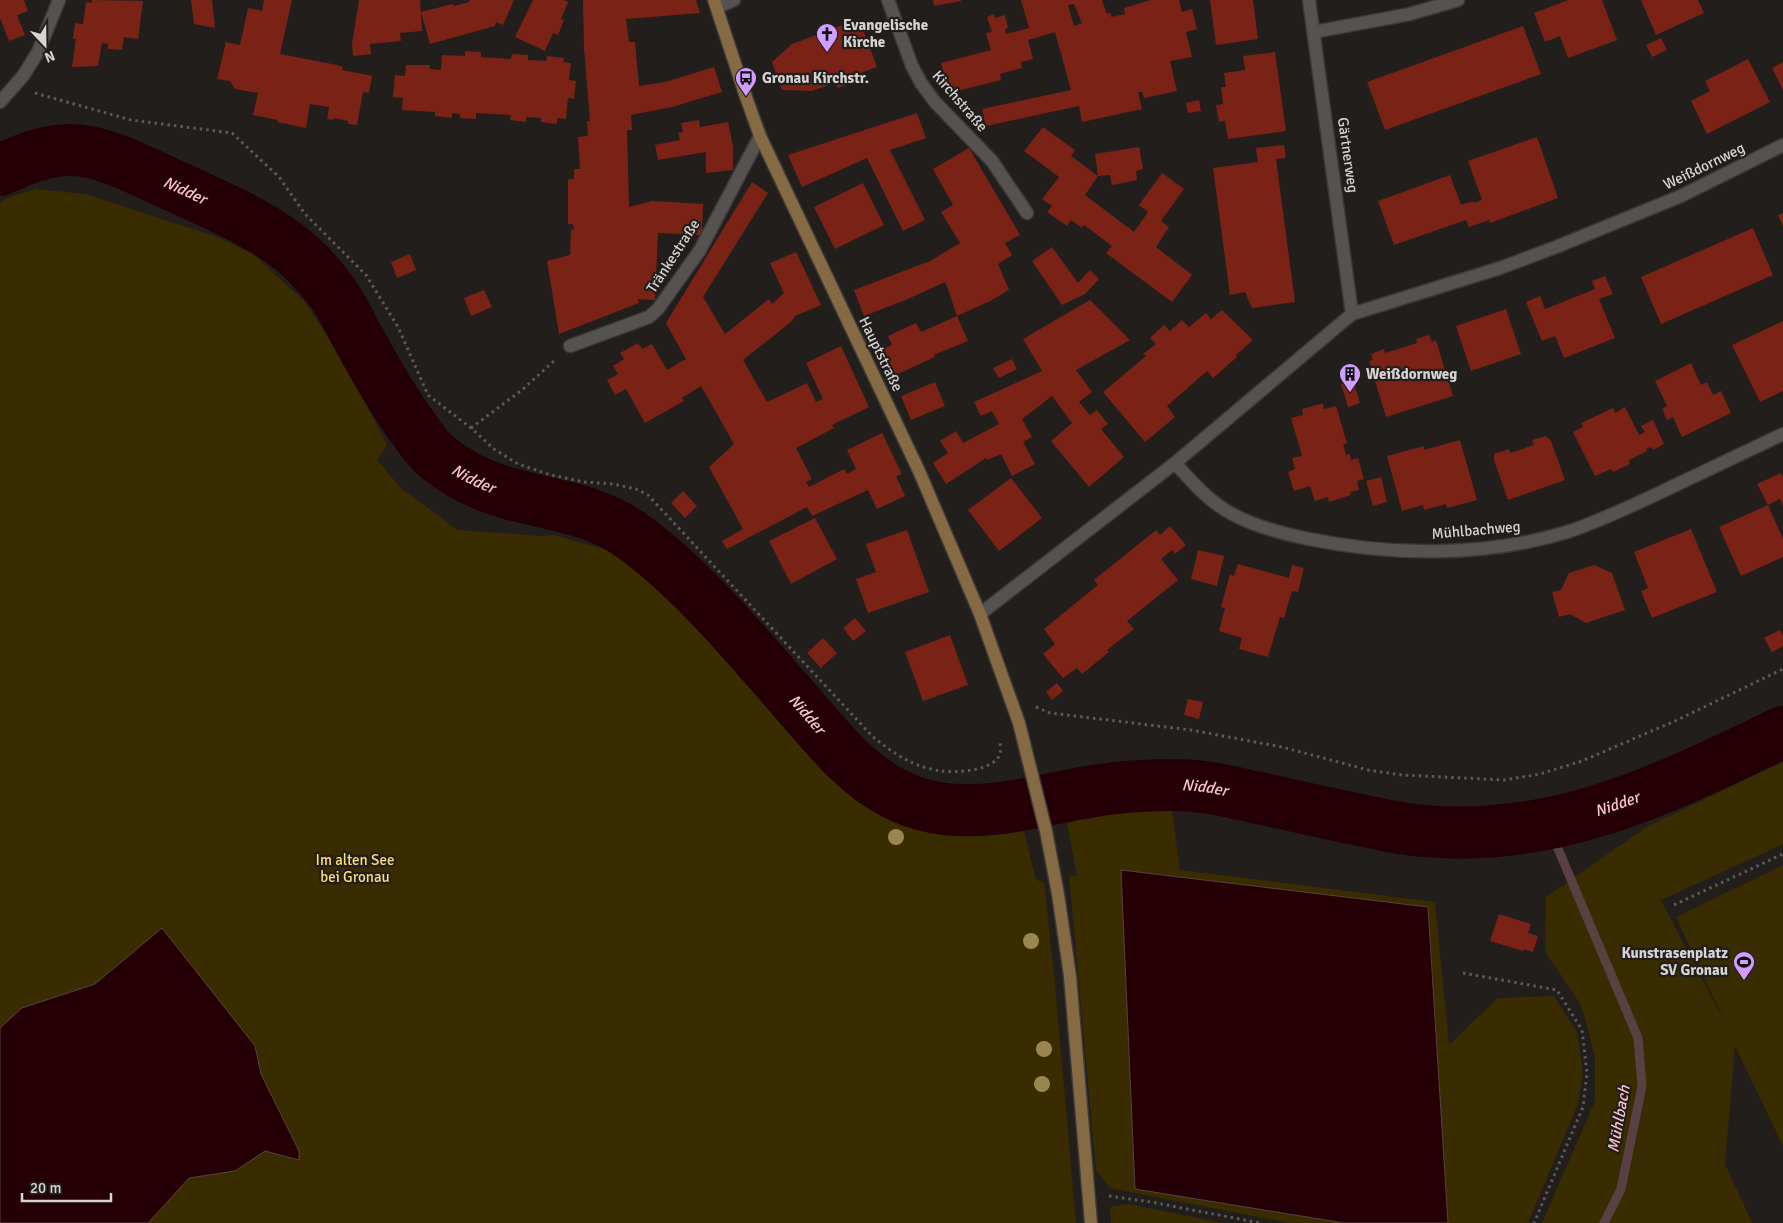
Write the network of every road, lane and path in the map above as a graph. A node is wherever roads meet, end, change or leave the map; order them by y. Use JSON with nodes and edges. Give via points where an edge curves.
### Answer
{"nodes":[{"id":1,"x":59,"y":0,"type":"edge"},
{"id":2,"x":734,"y":0,"type":"edge"},
{"id":3,"x":888,"y":0,"type":"edge"},
{"id":4,"x":1310,"y":0,"type":"edge"},
{"id":5,"x":1458,"y":0,"type":"edge"},
{"id":6,"x":716,"y":4,"type":"edge"},
{"id":7,"x":1314,"y":32,"type":"junction"},
{"id":8,"x":14,"y":87,"type":"junction"},
{"id":9,"x":0,"y":102,"type":"edge"},
{"id":10,"x":760,"y":136,"type":"junction"},
{"id":11,"x":1783,"y":145,"type":"edge"},
{"id":12,"x":1027,"y":213,"type":"dead end"},
{"id":13,"x":1352,"y":314,"type":"junction"},
{"id":14,"x":570,"y":346,"type":"joint"},
{"id":15,"x":471,"y":428,"type":"junction"},
{"id":16,"x":1783,"y":434,"type":"edge"},
{"id":17,"x":1175,"y":463,"type":"junction"},
{"id":18,"x":980,"y":614,"type":"junction"},
{"id":19,"x":1783,"y":669,"type":"edge"},
{"id":20,"x":1011,"y":699,"type":"junction"},
{"id":21,"x":1000,"y":740,"type":"dead end"},
{"id":22,"x":1783,"y":854,"type":"edge"},
{"id":23,"x":1674,"y":905,"type":"dead end"},
{"id":24,"x":1463,"y":973,"type":"dead end"},
{"id":25,"x":1088,"y":1194,"type":"junction"},
{"id":26,"x":1091,"y":1223,"type":"edge"},
{"id":27,"x":1260,"y":1223,"type":"edge"},
{"id":28,"x":1534,"y":1223,"type":"edge"}],
"edges":[{"from":1,"to":8,"type":"street","via":[[38,52]]},
{"from":2,"to":6,"type":"street"},
{"from":3,"to":12,"type":"street","name":"Kirchstraße","via":[[921,84],[992,161]]},
{"from":4,"to":7,"type":"street","name":"Gärtnerweg"},
{"from":5,"to":7,"type":"street","via":[[1410,14]]},
{"from":6,"to":10,"type":"street","name":"Hauptstraße"},
{"from":7,"to":13,"type":"street","name":"Gärtnerweg"},
{"from":8,"to":9,"type":"street"},
{"from":8,"to":15,"type":"path","via":[[131,120],[232,133],[279,178],[304,214],[366,276],[398,327],[428,394]]},
{"from":10,"to":14,"type":"street","name":"Tränkestraße","via":[[700,250],[658,309],[649,317]]},
{"from":10,"to":18,"type":"street","name":"Hauptstraße","via":[[919,471]]},
{"from":11,"to":13,"type":"street","name":"Weißdornweg","via":[[1681,196],[1556,247]]},
{"from":13,"to":17,"type":"street","name":"Weißdornweg"},
{"from":14,"to":15,"type":"path","via":[[522,390]]},
{"from":15,"to":21,"type":"path","via":[[494,449],[518,464],[559,477],[613,484],[648,495],[873,737],[893,752],[941,772],[971,771],[995,761],[1000,753]]},
{"from":16,"to":17,"type":"street","name":"Mühlbachweg","via":[[1589,524],[1533,540],[1460,550],[1369,549],[1262,527],[1213,502]]},
{"from":17,"to":18,"type":"street","name":"Weißdornweg"},
{"from":18,"to":20,"type":"street","name":"Hauptstraße"},
{"from":19,"to":20,"type":"path","via":[[1582,761],[1540,774],[1504,780],[1368,770],[1282,747],[1191,730],[1050,713]]},
{"from":20,"to":25,"type":"street","name":"Hauptstraße","via":[[1056,876],[1070,976]]},
{"from":22,"to":23,"type":"path"},
{"from":24,"to":28,"type":"path","via":[[1558,990],[1582,1030],[1587,1073],[1583,1107]]},
{"from":25,"to":26,"type":"street","name":"Hauptstraße"},
{"from":25,"to":27,"type":"path","via":[[1151,1202]]}]}
